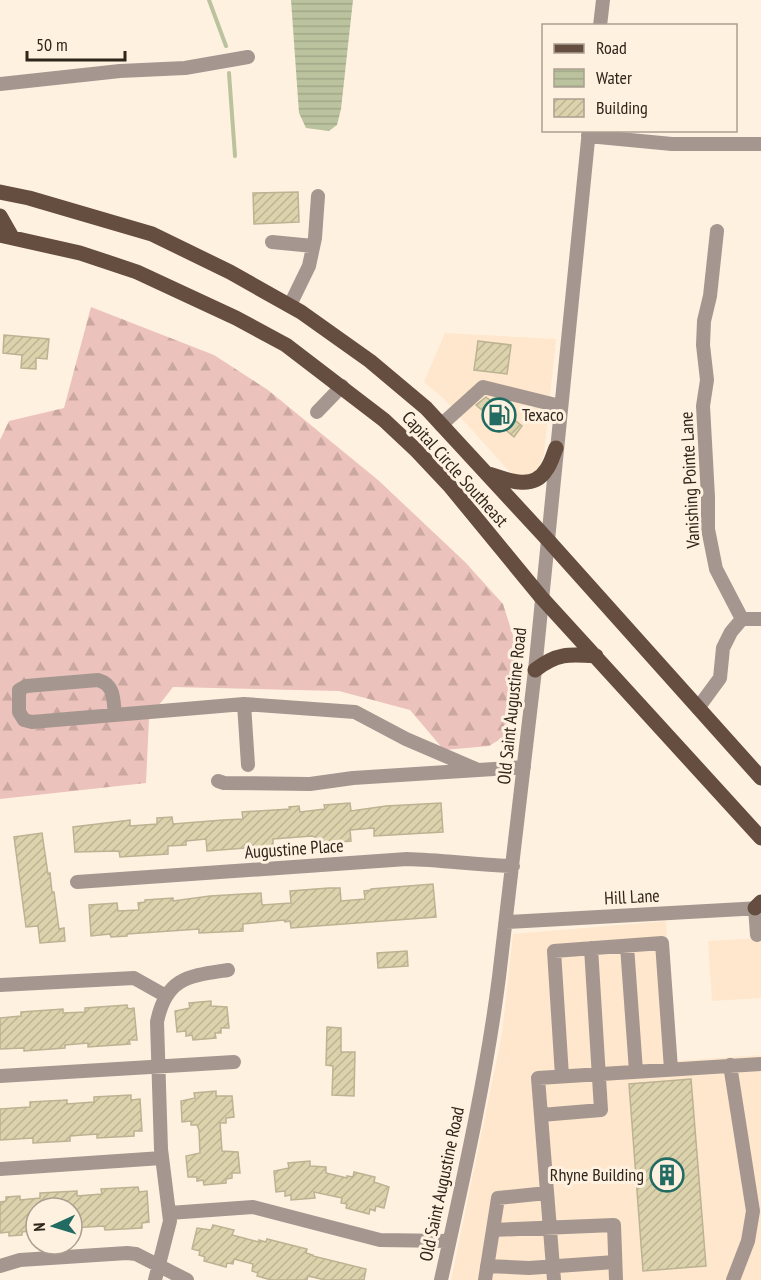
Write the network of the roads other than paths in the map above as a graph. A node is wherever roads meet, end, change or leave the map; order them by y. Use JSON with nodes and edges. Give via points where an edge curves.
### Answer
{"nodes":[{"id":1,"x":603,"y":0,"type":"edge"},
{"id":2,"x":600,"y":24,"type":"edge"},
{"id":3,"x":248,"y":57,"type":"dead end"},
{"id":4,"x":0,"y":84,"type":"edge"},
{"id":5,"x":588,"y":133,"type":"edge"},
{"id":6,"x":761,"y":144,"type":"edge"},
{"id":7,"x":0,"y":192,"type":"edge"},
{"id":8,"x":318,"y":196,"type":"dead end"},
{"id":9,"x":0,"y":216,"type":"edge"},
{"id":10,"x":717,"y":231,"type":"dead end"},
{"id":11,"x":6,"y":236,"type":"edge"},
{"id":12,"x":272,"y":242,"type":"dead end"},
{"id":13,"x":313,"y":246,"type":"junction"},
{"id":14,"x":290,"y":305,"type":"junction"},
{"id":15,"x":342,"y":386,"type":"junction"},
{"id":16,"x":560,"y":406,"type":"junction"},
{"id":17,"x":318,"y":412,"type":"dead end"},
{"id":18,"x":441,"y":425,"type":"junction"},
{"id":19,"x":556,"y":448,"type":"junction"},
{"id":20,"x":486,"y":473,"type":"junction"},
{"id":21,"x":547,"y":539,"type":"junction"},
{"id":22,"x":541,"y":597,"type":"junction"},
{"id":23,"x":761,"y":619,"type":"edge"},
{"id":24,"x":742,"y":620,"type":"junction"},
{"id":25,"x":596,"y":656,"type":"junction"},
{"id":26,"x":535,"y":670,"type":"junction"},
{"id":27,"x":244,"y":704,"type":"junction"},
{"id":28,"x":698,"y":708,"type":"junction"},
{"id":29,"x":114,"y":714,"type":"junction"},
{"id":30,"x":248,"y":765,"type":"dead end"},
{"id":31,"x":524,"y":767,"type":"junction"},
{"id":32,"x":478,"y":770,"type":"junction"},
{"id":33,"x":761,"y":778,"type":"edge"},
{"id":34,"x":218,"y":781,"type":"dead end"},
{"id":35,"x":761,"y":838,"type":"edge"},
{"id":36,"x":513,"y":866,"type":"junction"},
{"id":37,"x":77,"y":882,"type":"dead end"},
{"id":38,"x":759,"y":906,"type":"edge"},
{"id":39,"x":506,"y":922,"type":"junction"},
{"id":40,"x":757,"y":935,"type":"dead end"},
{"id":41,"x":627,"y":946,"type":"junction"},
{"id":42,"x":591,"y":948,"type":"junction"},
{"id":43,"x":228,"y":970,"type":"dead end"},
{"id":44,"x":0,"y":985,"type":"edge"},
{"id":45,"x":166,"y":996,"type":"junction"},
{"id":46,"x":234,"y":1062,"type":"dead end"},
{"id":47,"x":761,"y":1064,"type":"edge"},
{"id":48,"x":730,"y":1065,"type":"junction"},
{"id":49,"x":158,"y":1066,"type":"junction"},
{"id":50,"x":670,"y":1069,"type":"junction"},
{"id":51,"x":636,"y":1071,"type":"junction"},
{"id":52,"x":599,"y":1074,"type":"junction"},
{"id":53,"x":0,"y":1076,"type":"edge"},
{"id":54,"x":562,"y":1076,"type":"junction"},
{"id":55,"x":541,"y":1115,"type":"junction"},
{"id":56,"x":162,"y":1158,"type":"junction"},
{"id":57,"x":0,"y":1169,"type":"edge"},
{"id":58,"x":547,"y":1193,"type":"junction"},
{"id":59,"x":169,"y":1213,"type":"junction"},
{"id":60,"x":550,"y":1229,"type":"junction"},
{"id":61,"x":493,"y":1230,"type":"junction"},
{"id":62,"x":449,"y":1240,"type":"junction"},
{"id":63,"x":615,"y":1262,"type":"junction"},
{"id":64,"x":553,"y":1265,"type":"junction"},
{"id":65,"x":0,"y":1266,"type":"edge"},
{"id":66,"x":157,"y":1273,"type":"edge"},
{"id":67,"x":486,"y":1273,"type":"edge"},
{"id":68,"x":187,"y":1280,"type":"edge"},
{"id":69,"x":441,"y":1280,"type":"edge"},
{"id":70,"x":554,"y":1280,"type":"edge"},
{"id":71,"x":616,"y":1280,"type":"edge"},
{"id":72,"x":734,"y":1280,"type":"edge"}],
"edges":[{"from":1,"to":2,"type":"street"},
{"from":3,"to":4,"type":"street","via":[[185,68],[120,70]]},
{"from":5,"to":6,"type":"street","via":[[672,144]]},
{"from":5,"to":16,"type":"street","name":"Old Saint Augustine Road"},
{"from":7,"to":14,"type":"main road","name":"Capital Circle Southeast","via":[[152,234]]},
{"from":8,"to":13,"type":"street"},
{"from":9,"to":11,"type":"main road"},
{"from":10,"to":24,"type":"street","name":"Vanishing Pointe Lane","via":[[704,321],[708,529],[716,569]]},
{"from":11,"to":15,"type":"main road","name":"Capital Circle Southeast","via":[[137,272],[286,345]]},
{"from":12,"to":13,"type":"street"},
{"from":13,"to":14,"type":"street","via":[[309,266]]},
{"from":14,"to":18,"type":"main road","name":"Capital Circle Southeast","via":[[370,361]]},
{"from":15,"to":17,"type":"street"},
{"from":15,"to":22,"type":"main road","name":"Capital Circle Southeast","via":[[425,459]]},
{"from":16,"to":18,"type":"street","via":[[483,387]]},
{"from":16,"to":19,"type":"street","name":"Old Saint Augustine Road"},
{"from":18,"to":20,"type":"main road","name":"Capital Circle Southeast"},
{"from":19,"to":20,"type":"main road","via":[[546,471],[531,481],[520,483]]},
{"from":19,"to":21,"type":"street","name":"Old Saint Augustine Road"},
{"from":20,"to":21,"type":"main road","name":"Capital Circle Southeast"},
{"from":21,"to":22,"type":"street","name":"Old Saint Augustine Road"},
{"from":21,"to":28,"type":"main road","name":"Capital Circle Southeast"},
{"from":22,"to":25,"type":"main road","name":"Capital Circle Southeast"},
{"from":22,"to":26,"type":"street","name":"Old Saint Augustine Road"},
{"from":23,"to":24,"type":"street"},
{"from":24,"to":28,"type":"street","via":[[730,632],[723,648],[720,678]]},
{"from":25,"to":26,"type":"main road","via":[[562,655]]},
{"from":25,"to":35,"type":"main road","name":"Capital Circle Southeast"},
{"from":26,"to":31,"type":"street","name":"Old Saint Augustine Road"},
{"from":27,"to":29,"type":"street"},
{"from":27,"to":30,"type":"street"},
{"from":27,"to":32,"type":"street","via":[[355,712]]},
{"from":28,"to":33,"type":"main road","name":"Capital Circle Southeast"},
{"from":29,"to":29,"type":"street","via":[[24,720],[19,712],[19,690],[26,686],[106,682],[112,690]]},
{"from":31,"to":32,"type":"street"},
{"from":31,"to":36,"type":"street","name":"Old Saint Augustine Road"},
{"from":32,"to":34,"type":"street","via":[[310,784]]},
{"from":36,"to":37,"type":"street","name":"Augustine Place","via":[[408,859]]},
{"from":36,"to":39,"type":"street","name":"Old Saint Augustine Road"},
{"from":38,"to":39,"type":"street","name":"Hill Lane"},
{"from":38,"to":40,"type":"street"},
{"from":39,"to":62,"type":"street","name":"Old Saint Augustine Road","via":[[494,1019]]},
{"from":41,"to":42,"type":"street"},
{"from":41,"to":50,"type":"street","via":[[662,943]]},
{"from":41,"to":51,"type":"street"},
{"from":42,"to":52,"type":"street"},
{"from":42,"to":54,"type":"street","via":[[554,951]]},
{"from":43,"to":45,"type":"street","via":[[187,976]]},
{"from":44,"to":45,"type":"street","via":[[134,978]]},
{"from":45,"to":49,"type":"street","via":[[157,1022]]},
{"from":46,"to":49,"type":"street"},
{"from":47,"to":48,"type":"street"},
{"from":48,"to":50,"type":"street"},
{"from":48,"to":72,"type":"street","via":[[753,1211],[748,1241]]},
{"from":49,"to":53,"type":"street"},
{"from":49,"to":56,"type":"street"},
{"from":50,"to":51,"type":"street"},
{"from":51,"to":52,"type":"street"},
{"from":52,"to":54,"type":"street"},
{"from":52,"to":55,"type":"street","via":[[601,1110]]},
{"from":54,"to":55,"type":"street","via":[[538,1078]]},
{"from":55,"to":58,"type":"street"},
{"from":56,"to":57,"type":"street"},
{"from":56,"to":59,"type":"street"},
{"from":58,"to":60,"type":"street"},
{"from":58,"to":61,"type":"street","via":[[498,1198]]},
{"from":59,"to":62,"type":"street","via":[[253,1208],[380,1240]]},
{"from":59,"to":66,"type":"street"},
{"from":60,"to":61,"type":"street"},
{"from":60,"to":63,"type":"street","via":[[614,1225]]},
{"from":60,"to":64,"type":"street"},
{"from":61,"to":67,"type":"street"},
{"from":62,"to":69,"type":"street","name":"Old Saint Augustine Road"},
{"from":63,"to":64,"type":"street"},
{"from":63,"to":71,"type":"street"},
{"from":64,"to":67,"type":"street"},
{"from":64,"to":70,"type":"street"},
{"from":65,"to":66,"type":"street","via":[[20,1260],[127,1253],[136,1254]]},
{"from":66,"to":68,"type":"street"}]}
